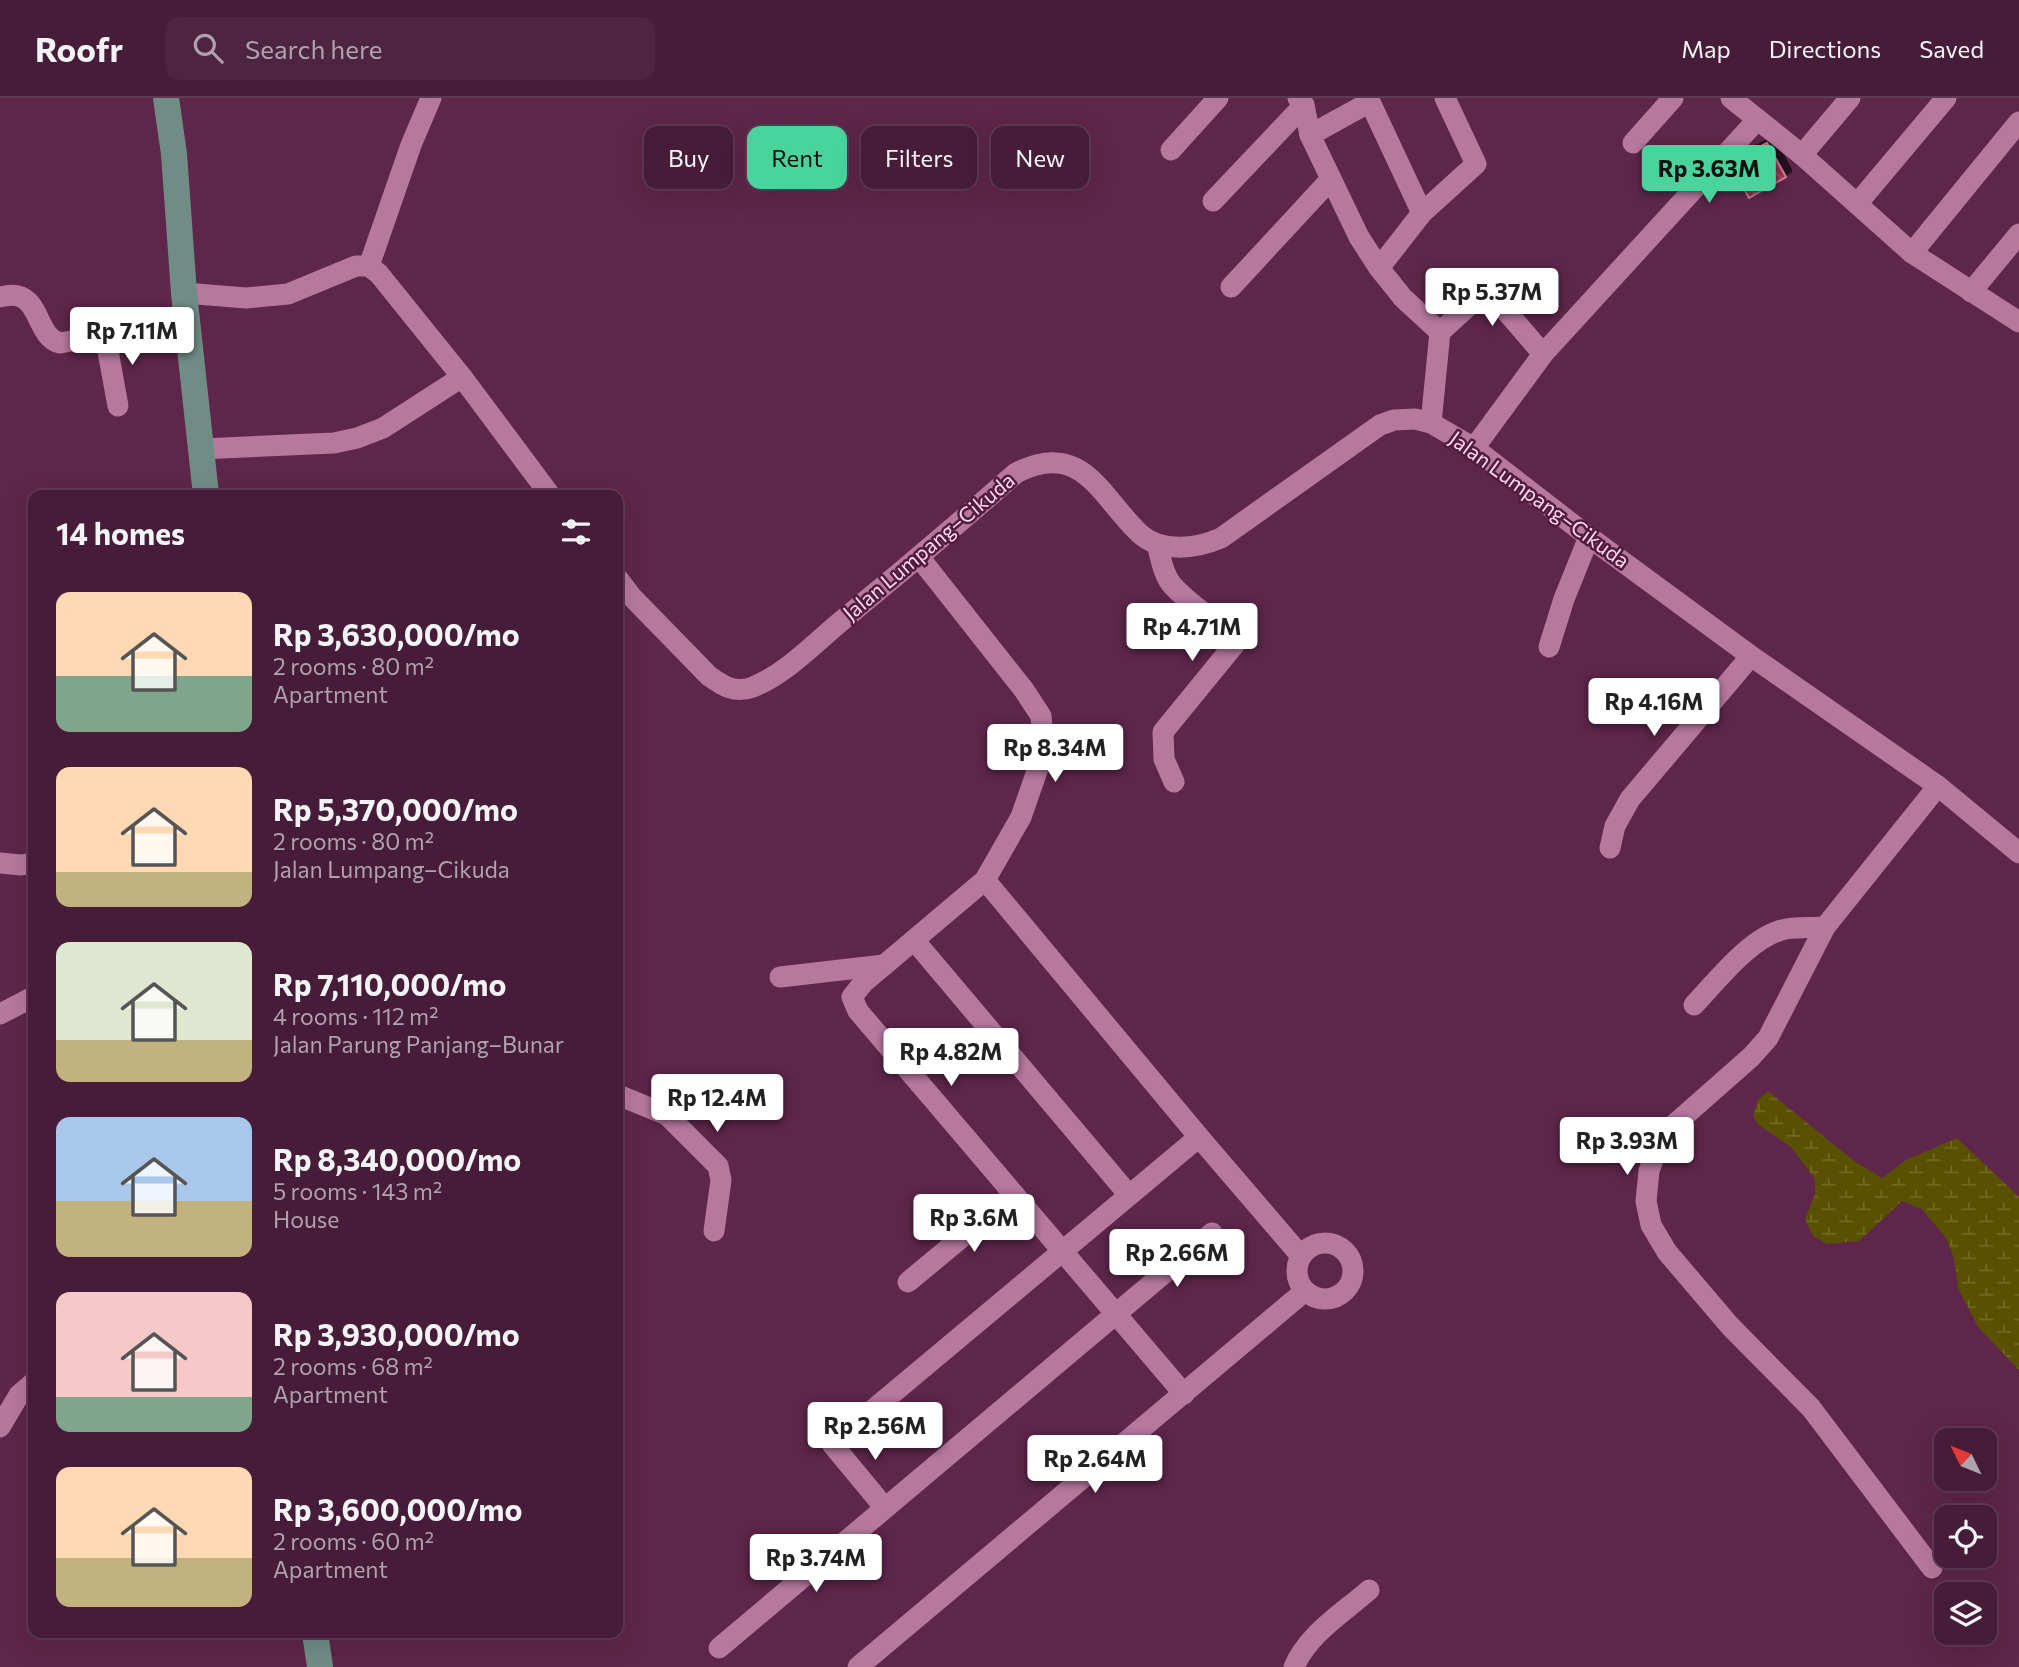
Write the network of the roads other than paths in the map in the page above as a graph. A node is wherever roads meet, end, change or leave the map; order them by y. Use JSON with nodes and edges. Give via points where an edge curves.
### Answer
{"nodes":[{"id":1,"x":166,"y":98,"type":"edge"},
{"id":2,"x":431,"y":98,"type":"edge"},
{"id":3,"x":1445,"y":98,"type":"edge"},
{"id":4,"x":1674,"y":98,"type":"edge"},
{"id":5,"x":1850,"y":98,"type":"edge"},
{"id":6,"x":1946,"y":98,"type":"edge"},
{"id":7,"x":1211,"y":101,"type":"edge"},
{"id":8,"x":1301,"y":102,"type":"edge"},
{"id":9,"x":1748,"y":107,"type":"edge"},
{"id":10,"x":2019,"y":122,"type":"edge"},
{"id":11,"x":1310,"y":135,"type":"junction"},
{"id":12,"x":1633,"y":143,"type":"dead end"},
{"id":13,"x":1171,"y":150,"type":"dead end"},
{"id":14,"x":1802,"y":155,"type":"junction"},
{"id":15,"x":1331,"y":179,"type":"junction"},
{"id":16,"x":1213,"y":201,"type":"dead end"},
{"id":17,"x":1857,"y":204,"type":"junction"},
{"id":18,"x":1422,"y":213,"type":"junction"},
{"id":19,"x":2019,"y":234,"type":"edge"},
{"id":20,"x":1912,"y":253,"type":"junction"},
{"id":21,"x":369,"y":266,"type":"junction"},
{"id":22,"x":1379,"y":268,"type":"junction"},
{"id":23,"x":1231,"y":287,"type":"dead end"},
{"id":24,"x":1971,"y":292,"type":"junction"},
{"id":25,"x":184,"y":293,"type":"junction"},
{"id":26,"x":0,"y":297,"type":"edge"},
{"id":27,"x":187,"y":320,"type":"junction"},
{"id":28,"x":2019,"y":322,"type":"edge"},
{"id":29,"x":1440,"y":332,"type":"junction"},
{"id":30,"x":105,"y":335,"type":"junction"},
{"id":31,"x":1543,"y":355,"type":"junction"},
{"id":32,"x":462,"y":377,"type":"junction"},
{"id":33,"x":118,"y":406,"type":"dead end"},
{"id":34,"x":1431,"y":423,"type":"junction"},
{"id":35,"x":1474,"y":448,"type":"junction"},
{"id":36,"x":201,"y":449,"type":"junction"},
{"id":37,"x":205,"y":490,"type":"edge"},
{"id":38,"x":546,"y":490,"type":"edge"},
{"id":39,"x":1589,"y":537,"type":"junction"},
{"id":40,"x":1157,"y":544,"type":"junction"},
{"id":41,"x":919,"y":557,"type":"junction"},
{"id":42,"x":623,"y":586,"type":"edge"},
{"id":43,"x":1549,"y":647,"type":"dead end"},
{"id":44,"x":1751,"y":656,"type":"junction"},
{"id":45,"x":1174,"y":782,"type":"dead end"},
{"id":46,"x":1938,"y":786,"type":"junction"},
{"id":47,"x":1610,"y":848,"type":"dead end"},
{"id":48,"x":2019,"y":853,"type":"edge"},
{"id":49,"x":0,"y":863,"type":"edge"},
{"id":50,"x":28,"y":864,"type":"edge"},
{"id":51,"x":985,"y":880,"type":"junction"},
{"id":52,"x":1825,"y":927,"type":"junction"},
{"id":53,"x":914,"y":940,"type":"junction"},
{"id":54,"x":884,"y":965,"type":"junction"},
{"id":55,"x":780,"y":977,"type":"dead end"},
{"id":56,"x":28,"y":1000,"type":"edge"},
{"id":57,"x":1694,"y":1005,"type":"dead end"},
{"id":58,"x":0,"y":1014,"type":"edge"},
{"id":59,"x":623,"y":1098,"type":"edge"},
{"id":60,"x":1199,"y":1137,"type":"junction"},
{"id":61,"x":1014,"y":1194,"type":"junction"},
{"id":62,"x":1129,"y":1195,"type":"junction"},
{"id":63,"x":714,"y":1231,"type":"dead end"},
{"id":64,"x":1212,"y":1233,"type":"dead end"},
{"id":65,"x":1062,"y":1251,"type":"junction"},
{"id":66,"x":1301,"y":1256,"type":"junction"},
{"id":67,"x":908,"y":1282,"type":"dead end"},
{"id":68,"x":1305,"y":1291,"type":"junction"},
{"id":69,"x":1115,"y":1314,"type":"junction"},
{"id":70,"x":28,"y":1387,"type":"edge"},
{"id":71,"x":1184,"y":1394,"type":"junction"},
{"id":72,"x":0,"y":1427,"type":"edge"},
{"id":73,"x":886,"y":1508,"type":"junction"},
{"id":74,"x":1932,"y":1568,"type":"dead end"},
{"id":75,"x":1369,"y":1590,"type":"dead end"},
{"id":76,"x":316,"y":1638,"type":"edge"},
{"id":77,"x":719,"y":1648,"type":"dead end"},
{"id":78,"x":320,"y":1667,"type":"edge"},
{"id":79,"x":858,"y":1667,"type":"edge"},
{"id":80,"x":1294,"y":1667,"type":"edge"}],
"edges":[{"from":1,"to":25,"type":"main road"},
{"from":2,"to":21,"type":"street"},
{"from":3,"to":18,"type":"street","via":[[1476,164]]},
{"from":4,"to":12,"type":"street"},
{"from":5,"to":14,"type":"street"},
{"from":6,"to":17,"type":"street"},
{"from":7,"to":13,"type":"street"},
{"from":8,"to":11,"type":"street"},
{"from":8,"to":16,"type":"street"},
{"from":9,"to":14,"type":"street"},
{"from":9,"to":31,"type":"street","via":[[1629,261]]},
{"from":10,"to":20,"type":"street"},
{"from":11,"to":15,"type":"street"},
{"from":11,"to":18,"type":"street","via":[[1370,102]]},
{"from":14,"to":17,"type":"street"},
{"from":15,"to":22,"type":"street"},
{"from":15,"to":23,"type":"street"},
{"from":17,"to":20,"type":"street"},
{"from":18,"to":22,"type":"street"},
{"from":19,"to":24,"type":"street"},
{"from":20,"to":24,"type":"street"},
{"from":21,"to":25,"type":"street","via":[[356,266],[288,294],[246,298]]},
{"from":21,"to":32,"type":"street"},
{"from":22,"to":29,"type":"street"},
{"from":24,"to":28,"type":"street"},
{"from":25,"to":27,"type":"main road"},
{"from":26,"to":30,"type":"street","via":[[25,299],[55,342]]},
{"from":27,"to":30,"type":"street"},
{"from":27,"to":36,"type":"main road"},
{"from":29,"to":31,"type":"street","via":[[1487,289]]},
{"from":29,"to":34,"type":"street"},
{"from":30,"to":33,"type":"street"},
{"from":31,"to":35,"type":"street"},
{"from":32,"to":36,"type":"street","via":[[383,428],[357,439]]},
{"from":32,"to":38,"type":"street"},
{"from":34,"to":35,"type":"street","name":"Jalan Lumpang–Cikuda"},
{"from":34,"to":40,"type":"street","name":"Jalan Lumpang–Cikuda","via":[[1415,419],[1380,425],[1221,538],[1203,546]]},
{"from":35,"to":39,"type":"street","name":"Jalan Lumpang–Cikuda"},
{"from":36,"to":37,"type":"main road"},
{"from":39,"to":43,"type":"street"},
{"from":39,"to":44,"type":"street","name":"Jalan Lumpang–Cikuda"},
{"from":40,"to":41,"type":"street","name":"Jalan Lumpang–Cikuda","via":[[1140,534],[1100,486],[1076,468],[1057,462],[1031,465],[1016,473]]},
{"from":40,"to":45,"type":"street","via":[[1172,585],[1234,645],[1163,732],[1164,759]]},
{"from":41,"to":42,"type":"street","name":"Jalan Lumpang–Cikuda","via":[[780,671],[752,687],[736,690],[709,676]]},
{"from":41,"to":51,"type":"street","via":[[1041,716],[1044,751],[1021,817]]},
{"from":44,"to":46,"type":"street","name":"Jalan Lumpang–Cikuda"},
{"from":44,"to":47,"type":"street","via":[[1630,799],[1615,826]]},
{"from":46,"to":48,"type":"street","name":"Jalan Lumpang–Cikuda"},
{"from":46,"to":52,"type":"street"},
{"from":49,"to":50,"type":"street"},
{"from":51,"to":53,"type":"street"},
{"from":51,"to":60,"type":"street"},
{"from":52,"to":57,"type":"street","via":[[1769,935]]},
{"from":52,"to":74,"type":"street","via":[[1768,1038],[1675,1124],[1657,1147],[1646,1201],[1651,1225],[1667,1252],[1811,1408]]},
{"from":53,"to":54,"type":"street"},
{"from":53,"to":62,"type":"street"},
{"from":54,"to":55,"type":"street"},
{"from":54,"to":61,"type":"street","via":[[852,997],[858,1011]]},
{"from":56,"to":58,"type":"street"},
{"from":59,"to":63,"type":"street","via":[[667,1115],[718,1166],[722,1180]]},
{"from":60,"to":62,"type":"street"},
{"from":60,"to":66,"type":"street"},
{"from":61,"to":65,"type":"street"},
{"from":61,"to":67,"type":"street"},
{"from":62,"to":65,"type":"street"},
{"from":64,"to":69,"type":"street"},
{"from":65,"to":69,"type":"street"},
{"from":65,"to":73,"type":"street","via":[[832,1444]]},
{"from":66,"to":68,"type":"street","via":[[1297,1274]]},
{"from":66,"to":68,"type":"street","via":[[1325,1242],[1343,1248],[1353,1264],[1351,1283],[1339,1296],[1321,1299]]},
{"from":68,"to":71,"type":"street"},
{"from":69,"to":71,"type":"street"},
{"from":69,"to":73,"type":"street"},
{"from":70,"to":72,"type":"street"},
{"from":71,"to":79,"type":"street"},
{"from":73,"to":77,"type":"street"},
{"from":75,"to":80,"type":"street","via":[[1311,1640]]},
{"from":76,"to":78,"type":"main road"}]}
